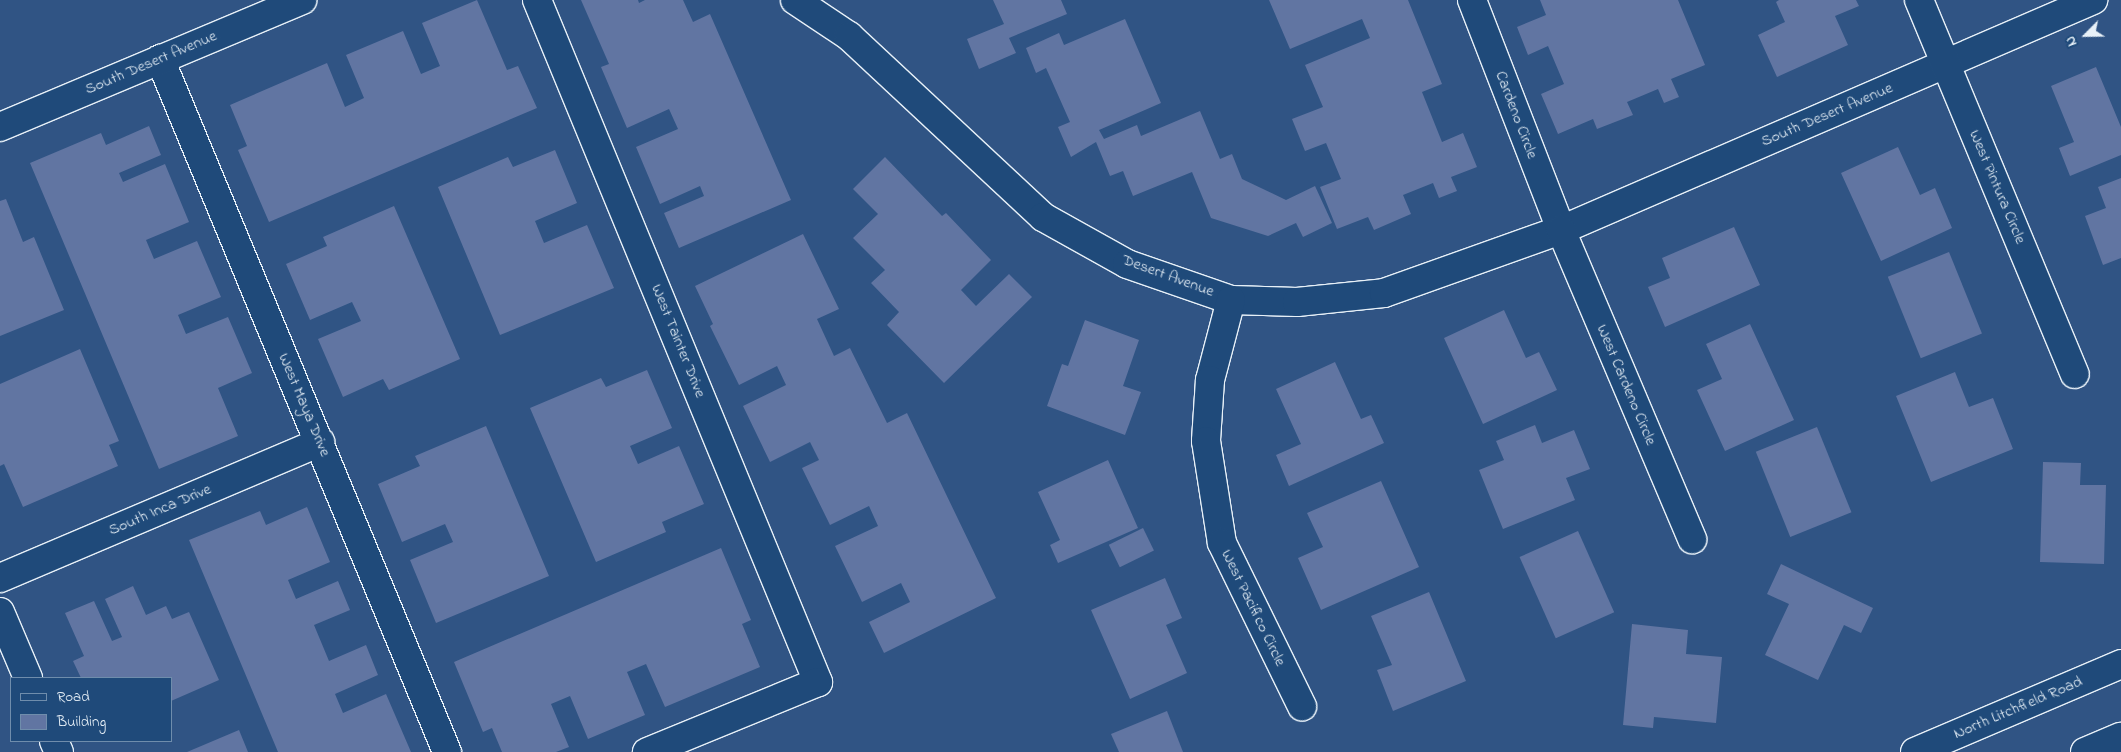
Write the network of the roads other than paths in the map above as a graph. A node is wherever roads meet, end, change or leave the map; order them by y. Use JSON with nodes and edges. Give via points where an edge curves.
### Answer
{"nodes":[{"id":1,"x":302,"y":0,"type":"edge"},
{"id":2,"x":537,"y":0,"type":"edge"},
{"id":3,"x":795,"y":0,"type":"edge"},
{"id":4,"x":1472,"y":0,"type":"edge"},
{"id":5,"x":1919,"y":0,"type":"edge"},
{"id":6,"x":2093,"y":0,"type":"edge"},
{"id":7,"x":160,"y":59,"type":"junction"},
{"id":8,"x":1946,"y":64,"type":"junction"},
{"id":9,"x":0,"y":127,"type":"edge"},
{"id":10,"x":1561,"y":230,"type":"junction"},
{"id":11,"x":1231,"y":300,"type":"junction"},
{"id":12,"x":2075,"y":374,"type":"dead end"},
{"id":13,"x":320,"y":442,"type":"junction"},
{"id":14,"x":1692,"y":539,"type":"dead end"},
{"id":15,"x":0,"y":578,"type":"edge"},
{"id":16,"x":0,"y":612,"type":"edge"},
{"id":17,"x":2121,"y":664,"type":"edge"},
{"id":18,"x":28,"y":677,"type":"edge"},
{"id":19,"x":1302,"y":706,"type":"dead end"},
{"id":20,"x":2121,"y":737,"type":"edge"},
{"id":21,"x":447,"y":752,"type":"edge"},
{"id":22,"x":647,"y":752,"type":"edge"},
{"id":23,"x":1915,"y":752,"type":"edge"},
{"id":24,"x":2085,"y":752,"type":"edge"}],
"edges":[{"from":1,"to":7,"type":"street","name":"South Desert Avenue"},
{"from":2,"to":22,"type":"street","name":"West Tainter Drive","via":[[818,682]]},
{"from":3,"to":11,"type":"street","name":"Desert Avenue","via":[[849,36],[1042,217],[1127,264]]},
{"from":4,"to":10,"type":"street","name":"Cardeno Circle"},
{"from":5,"to":8,"type":"street","name":"West Pintura Circle"},
{"from":6,"to":8,"type":"street","name":"South Desert Avenue"},
{"from":7,"to":9,"type":"street","name":"South Desert Avenue"},
{"from":7,"to":13,"type":"street","name":"West Maya Drive"},
{"from":8,"to":10,"type":"street","name":"South Desert Avenue"},
{"from":8,"to":12,"type":"street","name":"West Pintura Circle"},
{"from":10,"to":11,"type":"street","name":"Desert Avenue","via":[[1384,293],[1297,302]]},
{"from":10,"to":14,"type":"street","name":"West Cardeno Circle"},
{"from":11,"to":19,"type":"street","name":"West Pacifico Circle","via":[[1210,380],[1206,441],[1222,543]]},
{"from":13,"to":15,"type":"street","name":"South Inca Drive"},
{"from":13,"to":21,"type":"street","name":"West Maya Drive"},
{"from":16,"to":18,"type":"street"},
{"from":17,"to":23,"type":"street","name":"North Litchfield Road"},
{"from":20,"to":24,"type":"street"}]}
